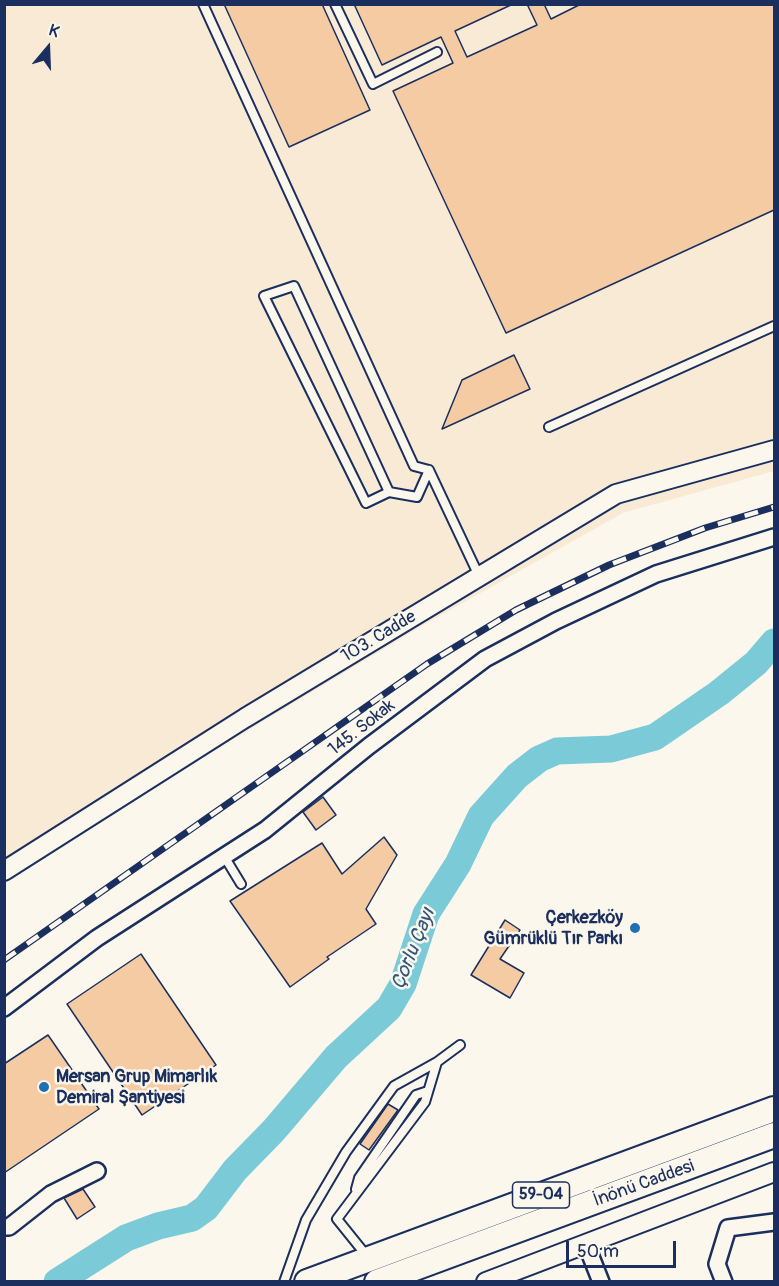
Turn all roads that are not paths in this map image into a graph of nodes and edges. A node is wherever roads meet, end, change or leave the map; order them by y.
1 (203, 4) edge
2 (335, 4) edge
3 (437, 52) dead end
4 (774, 326) edge
5 (549, 427) dead end
6 (774, 450) edge
7 (429, 470) junction
8 (389, 492) junction
9 (774, 537) edge
10 (479, 576) junction
11 (224, 856) junction
12 (4, 871) edge
13 (241, 884) dead end
14 (4, 1008) edge
15 (460, 1045) dead end
16 (437, 1062) junction
17 (774, 1109) edge
18 (774, 1135) edge
19 (97, 1171) dead end
20 (774, 1172) edge
21 (774, 1222) edge
22 (4, 1227) edge
23 (586, 1244) junction
24 (369, 1259) junction
25 (284, 1281) edge
26 (308, 1281) edge
27 (377, 1281) edge
28 (486, 1281) edge
29 (601, 1281) edge
30 (724, 1281) edge

1 - 7 lane
2 - 3 lane
4 - 5 lane
6 - 10 street, 103. Cadde
7 - 8 lane
7 - 10 lane
8 - 8 lane
9 - 11 street, 145. Sokak
10 - 12 street, 103. Cadde
11 - 13 lane
11 - 14 street, 145. Sokak
15 - 16 lane
16 - 24 lane
16 - 25 lane
17 - 24 main road, 59-04
18 - 27 main road, İnönü Caddesi / 59-04
19 - 22 street
20 - 23 street
21 - 30 street
23 - 28 street
23 - 29 street
24 - 26 main road, 59-04

